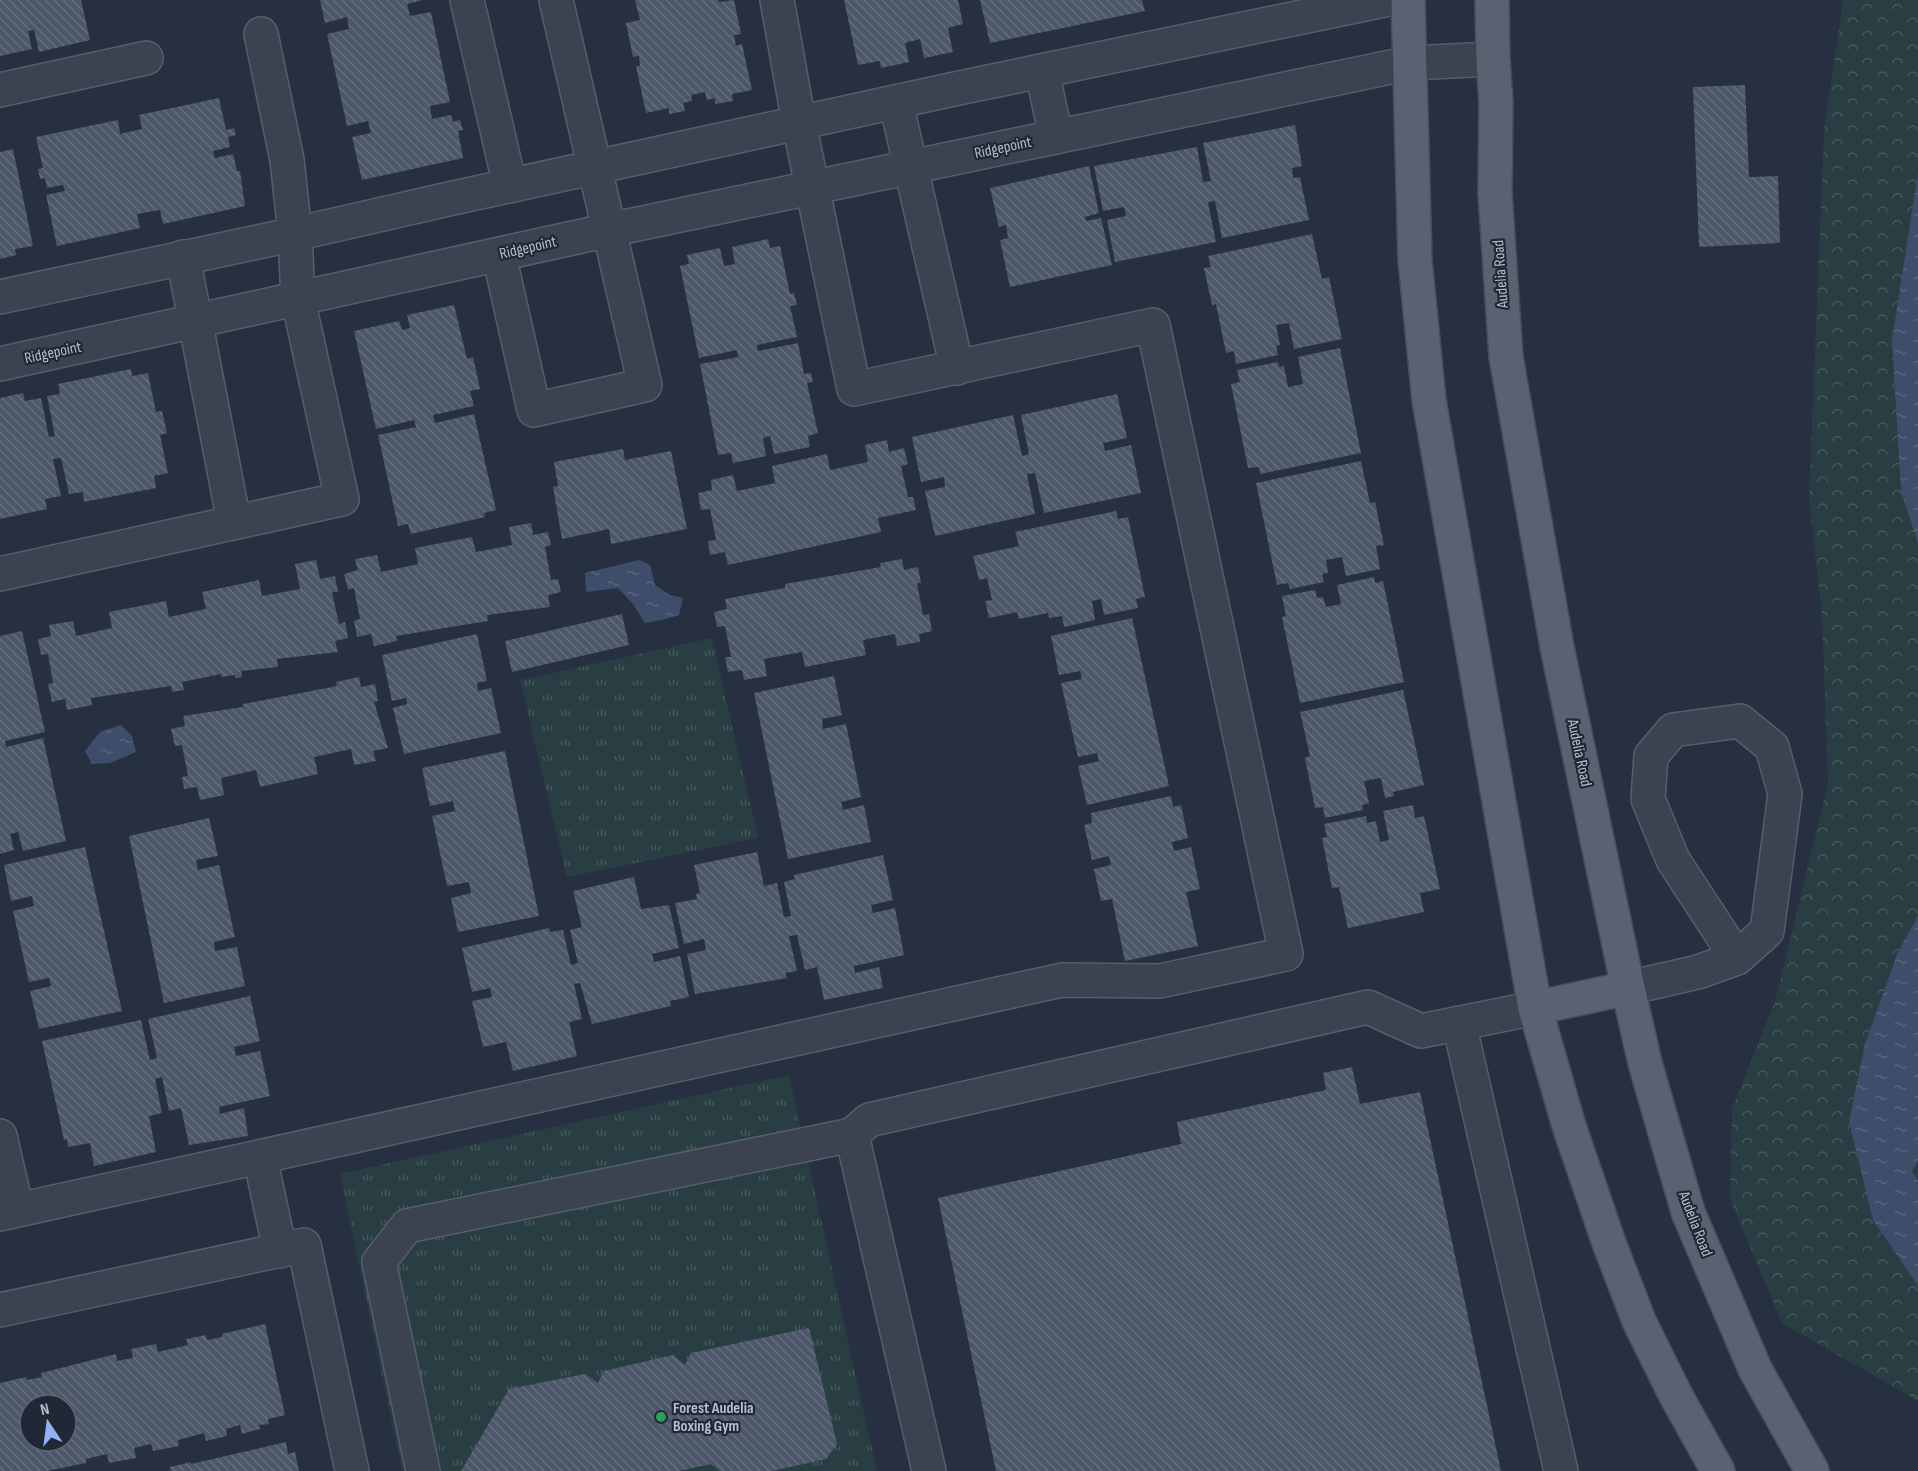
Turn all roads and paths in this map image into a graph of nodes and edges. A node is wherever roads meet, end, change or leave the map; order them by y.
1 (467, 0) edge
2 (556, 0) edge
3 (777, 0) edge
4 (1384, 0) edge
5 (1408, 0) edge
6 (1492, 0) edge
7 (261, 34) dead end
8 (146, 58) dead end
9 (1492, 59) junction
10 (1410, 63) junction
11 (1042, 71) junction
12 (0, 90) edge
13 (896, 103) junction
14 (799, 123) junction
15 (1056, 136) junction
16 (594, 167) junction
17 (911, 167) junction
18 (510, 186) junction
19 (813, 188) junction
20 (609, 230) junction
21 (295, 234) junction
22 (499, 255) junction
23 (183, 257) junction
24 (0, 297) edge
25 (298, 299) junction
26 (196, 322) junction
27 (0, 364) edge
28 (957, 368) junction
29 (234, 522) junction
30 (0, 574) edge
31 (1737, 958) junction
32 (1628, 988) junction
33 (1535, 1008) junction
34 (1459, 1023) junction
35 (852, 1135) junction
36 (0, 1136) edge
37 (260, 1157) junction
38 (8, 1212) edge
39 (280, 1251) junction
40 (0, 1310) edge
41 (352, 1471) edge
42 (423, 1471) edge
43 (929, 1471) edge
44 (1561, 1471) edge
45 (1718, 1471) edge
46 (1812, 1471) edge

1 - 18 street
2 - 16 street
3 - 14 street
4 - 11 street
5 - 10 main road
6 - 9 main road, Audelia Road
7 - 21 street
8 - 12 street
9 - 10 street, Ridgepoint
9 - 32 main road, Audelia Road
10 - 15 street, Ridgepoint
10 - 33 main road
11 - 13 street
11 - 15 street
13 - 14 street
13 - 17 street
14 - 16 street
14 - 19 street
15 - 17 street, Ridgepoint
16 - 18 street
16 - 20 street
17 - 19 street, Ridgepoint
17 - 28 street
18 - 21 street
19 - 20 street, Ridgepoint
19 - 28 street
20 - 22 street, Ridgepoint
20 - 22 street
21 - 23 street
21 - 25 street
22 - 25 street, Ridgepoint
23 - 24 street
23 - 26 street
25 - 26 street, Ridgepoint
25 - 29 street
26 - 27 street, Ridgepoint
26 - 29 street
28 - 37 street
29 - 30 street
31 - 31 street
31 - 32 street
32 - 33 main road
32 - 46 main road, Audelia Road
33 - 34 street
33 - 45 main road
34 - 35 street
34 - 44 street
35 - 42 street
35 - 43 street
36 - 38 street
37 - 38 street
37 - 39 street
39 - 40 street
39 - 41 street

